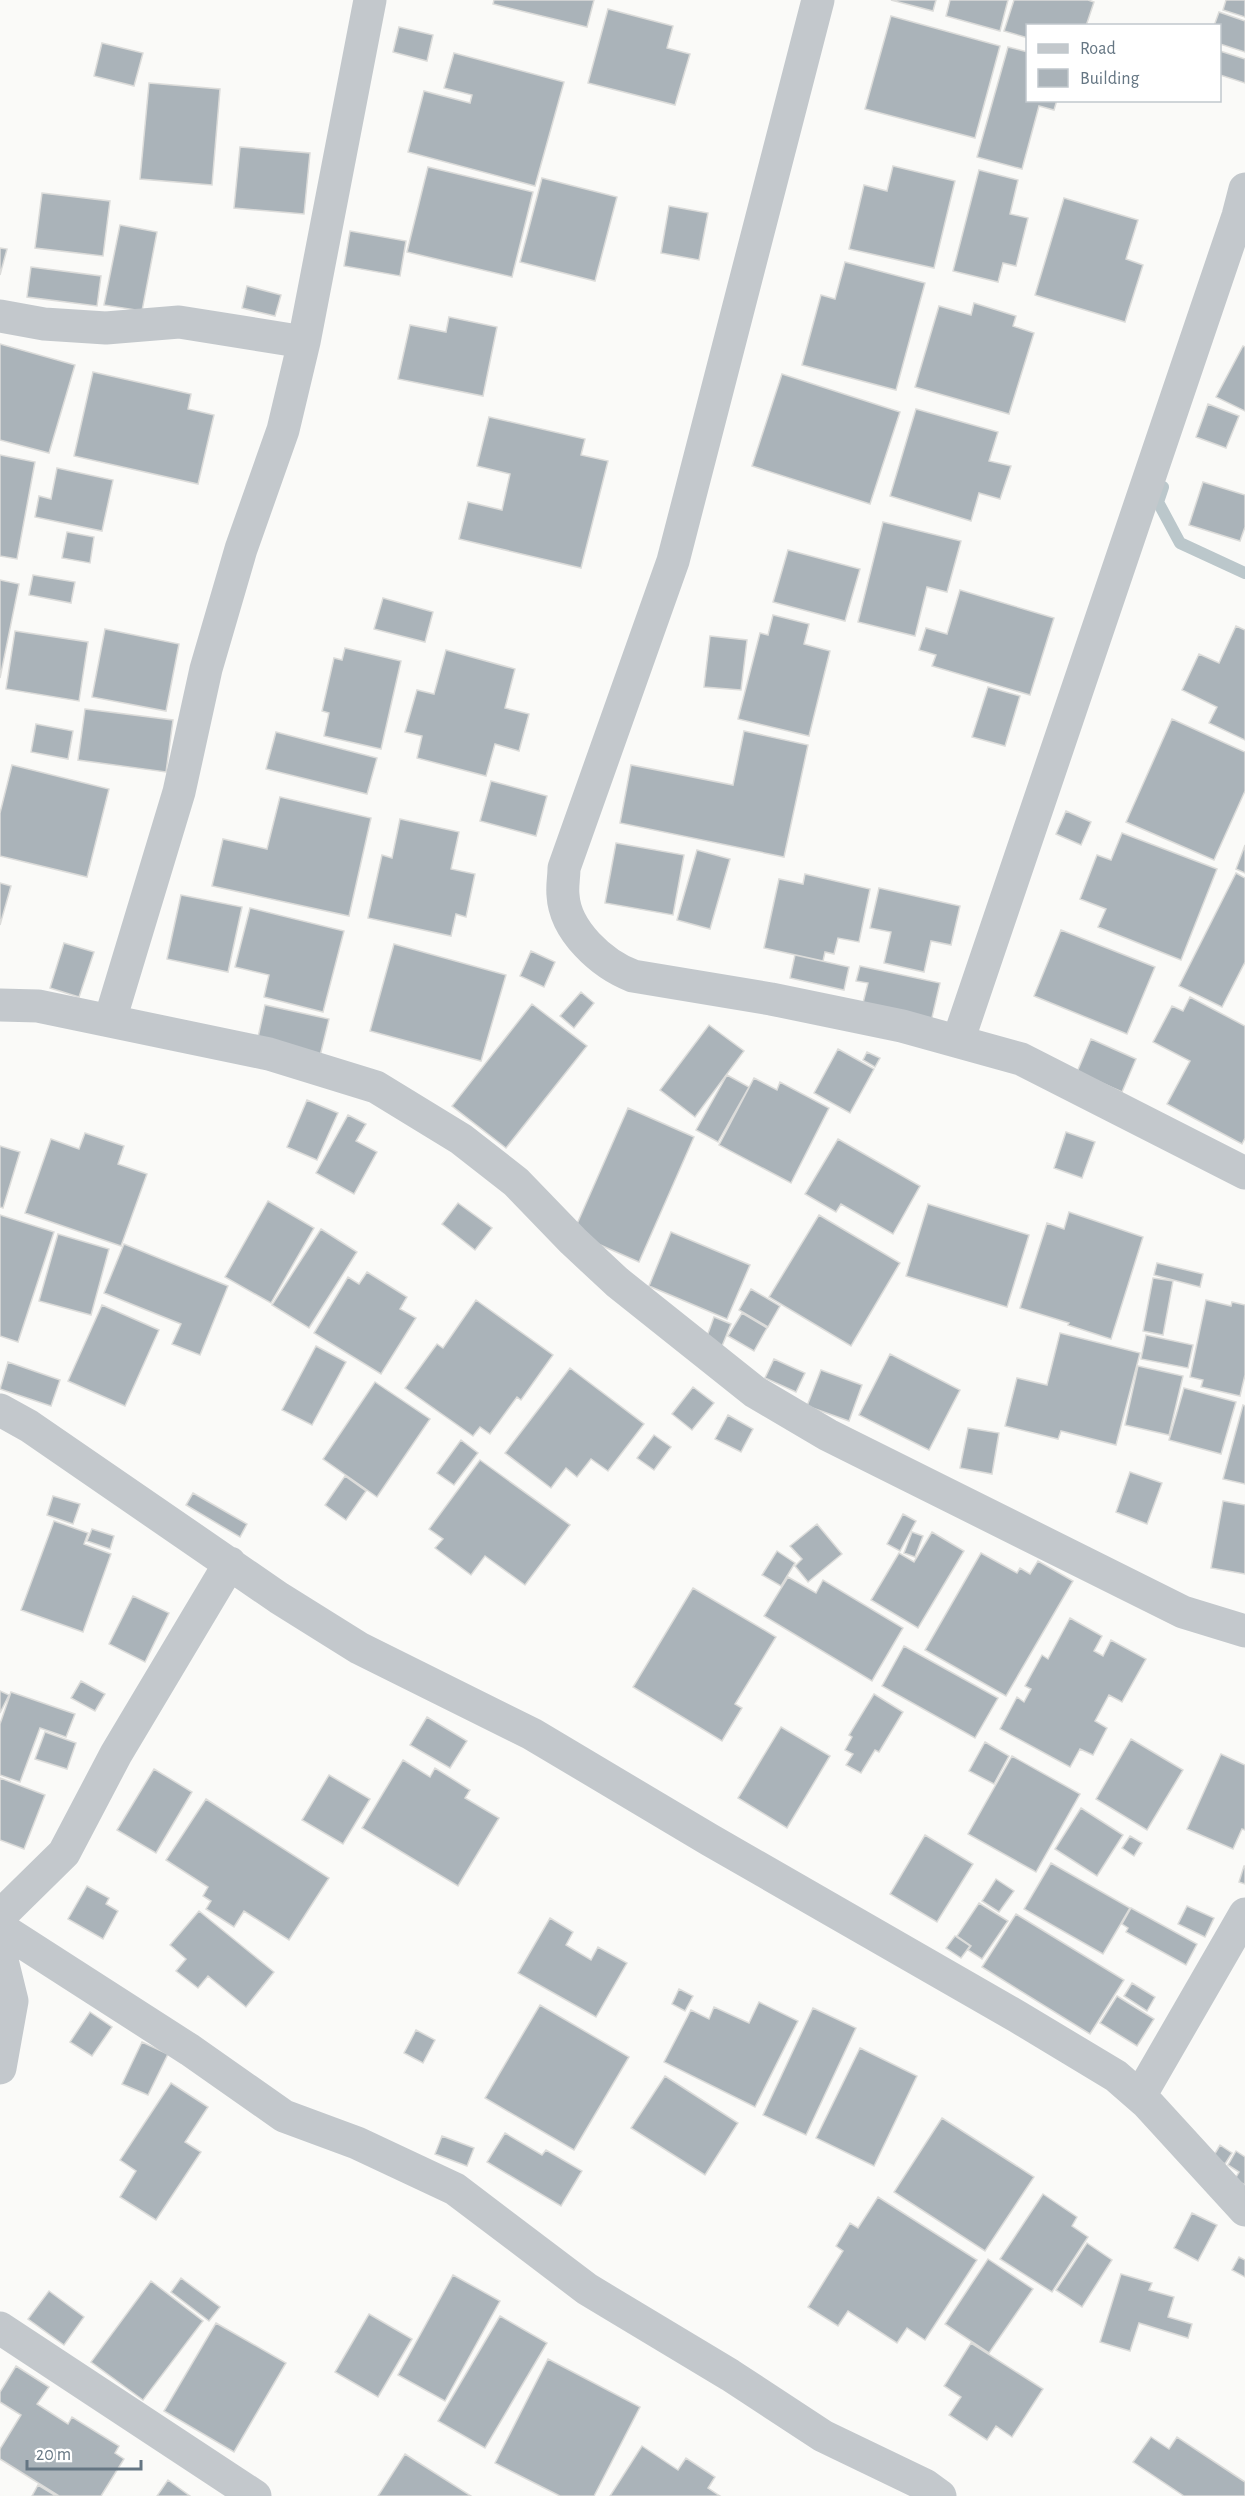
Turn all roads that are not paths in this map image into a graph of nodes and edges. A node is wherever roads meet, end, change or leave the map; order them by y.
1 (370, 0) edge
2 (818, 0) edge
3 (1243, 208) edge
4 (0, 316) edge
5 (304, 342) junction
6 (0, 1005) edge
7 (110, 1020) junction
8 (958, 1041) junction
9 (1245, 1173) edge
10 (0, 1410) edge
11 (230, 1563) junction
12 (1245, 1631) edge
13 (1245, 1914) edge
14 (0, 1916) edge
15 (0, 1928) edge
16 (0, 1952) edge
17 (0, 2068) edge
18 (1140, 2096) junction
19 (1245, 2210) edge
20 (0, 2328) edge
21 (255, 2496) edge
22 (940, 2496) edge

1 - 5 street
2 - 8 street
3 - 8 street
4 - 5 street
5 - 7 street
6 - 7 street
7 - 12 street
8 - 9 street
10 - 11 street
11 - 14 street
11 - 18 street
13 - 18 street
15 - 22 street
16 - 17 street
18 - 19 street
20 - 21 street

